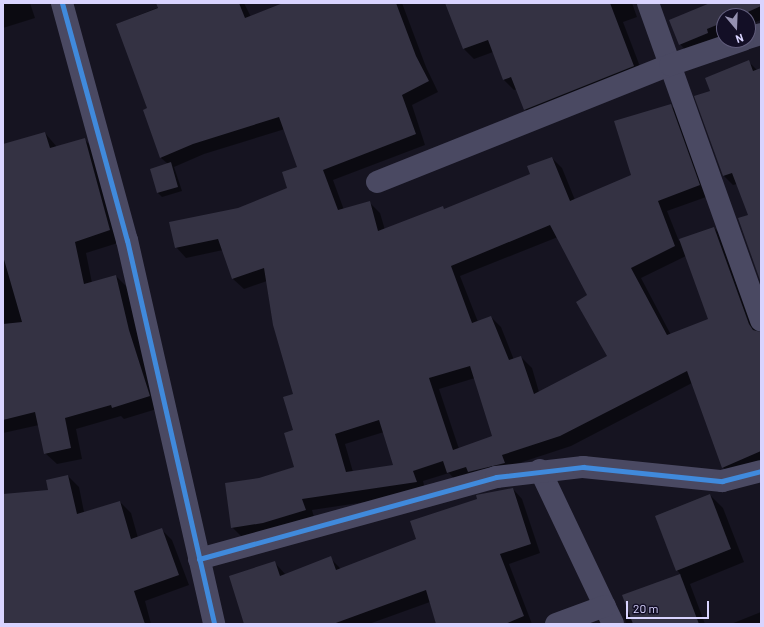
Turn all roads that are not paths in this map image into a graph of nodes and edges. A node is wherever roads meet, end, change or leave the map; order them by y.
1 (62, 3) edge
2 (648, 3) edge
3 (720, 48) edge
4 (670, 65) junction
5 (378, 182) dead end
6 (761, 320) edge
7 (540, 470) junction
8 (761, 471) edge
9 (199, 559) junction
10 (609, 615) edge
11 (214, 624) edge
12 (556, 624) edge

1 - 9 street
2 - 4 street
3 - 4 street
4 - 5 street
4 - 6 street
7 - 8 street
7 - 9 street
7 - 10 street
9 - 11 street
10 - 12 street

